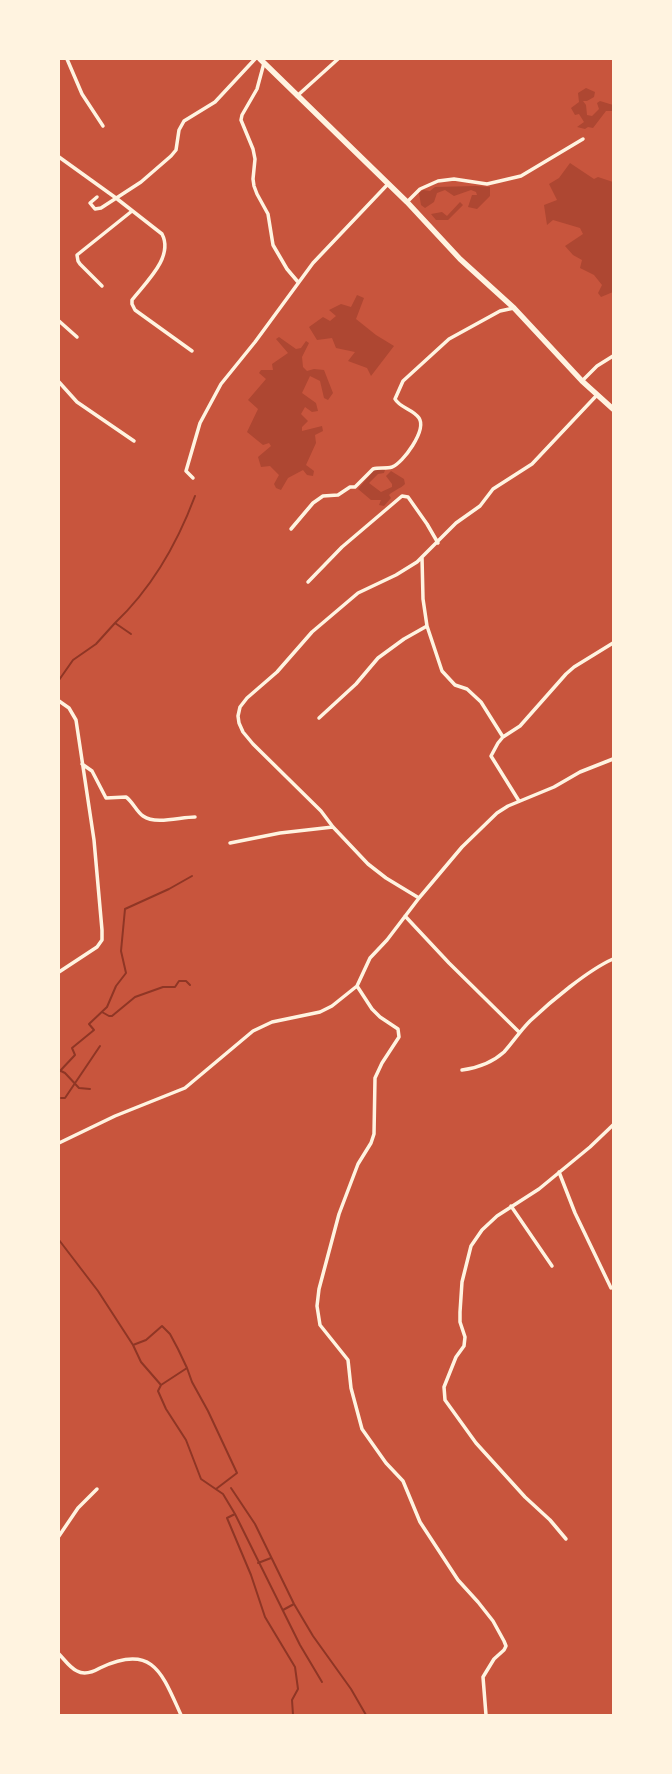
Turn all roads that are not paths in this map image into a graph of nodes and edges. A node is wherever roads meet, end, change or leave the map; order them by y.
1 (67, 59) edge
2 (256, 59) edge
3 (338, 59) edge
4 (262, 61) edge
5 (298, 96) junction
6 (103, 126) dead end
7 (583, 139) dead end
8 (59, 157) edge
9 (388, 184) junction
10 (97, 197) dead end
11 (116, 198) junction
12 (407, 202) junction
13 (132, 211) junction
14 (298, 282) junction
15 (102, 286) dead end
16 (514, 308) junction
17 (59, 321) edge
18 (77, 337) dead end
19 (192, 351) dead end
20 (613, 356) edge
21 (582, 381) junction
22 (59, 382) edge
23 (597, 395) junction
24 (613, 409) edge
25 (134, 441) dead end
26 (193, 478) dead end
27 (291, 529) dead end
28 (438, 542) junction
29 (422, 557) junction
30 (308, 582) dead end
31 (427, 626) junction
32 (613, 643) edge
33 (59, 701) edge
34 (319, 718) dead end
35 (503, 737) junction
36 (613, 759) edge
37 (82, 764) junction
38 (520, 801) junction
39 (195, 817) dead end
40 (333, 827) junction
41 (230, 843) dead end
42 (419, 898) junction
43 (405, 916) junction
44 (613, 958) edge
45 (59, 972) edge
46 (357, 986) junction
47 (519, 1032) junction
48 (462, 1070) dead end
49 (613, 1125) edge
50 (59, 1143) edge
51 (558, 1172) junction
52 (511, 1206) junction
53 (552, 1266) dead end
54 (611, 1288) dead end
55 (96, 1489) dead end
56 (59, 1536) edge
57 (566, 1539) dead end
58 (59, 1654) edge
59 (181, 1715) edge
60 (486, 1715) edge

1 - 6 street
2 - 11 street
3 - 5 street
4 - 5 main road
4 - 14 street
5 - 9 main road
7 - 12 street
8 - 11 street
9 - 12 main road
9 - 14 street
10 - 11 street
11 - 13 street
12 - 16 main road
13 - 15 street
13 - 19 street
14 - 26 street
16 - 21 main road
16 - 27 street
17 - 18 street
20 - 21 street
21 - 23 main road
22 - 25 street
23 - 24 main road
23 - 28 street
28 - 29 street
28 - 30 street
29 - 31 street
29 - 40 street
31 - 34 street
31 - 35 street
32 - 35 street
33 - 37 street
35 - 38 street
36 - 38 street
37 - 39 street
37 - 45 street
38 - 42 street
40 - 41 street
40 - 42 street
42 - 43 street
43 - 46 street
43 - 47 street
44 - 47 street
46 - 50 street
46 - 60 street
47 - 48 street
49 - 51 street
51 - 52 street
51 - 54 street
52 - 53 street
52 - 57 street
55 - 56 street
58 - 59 street

